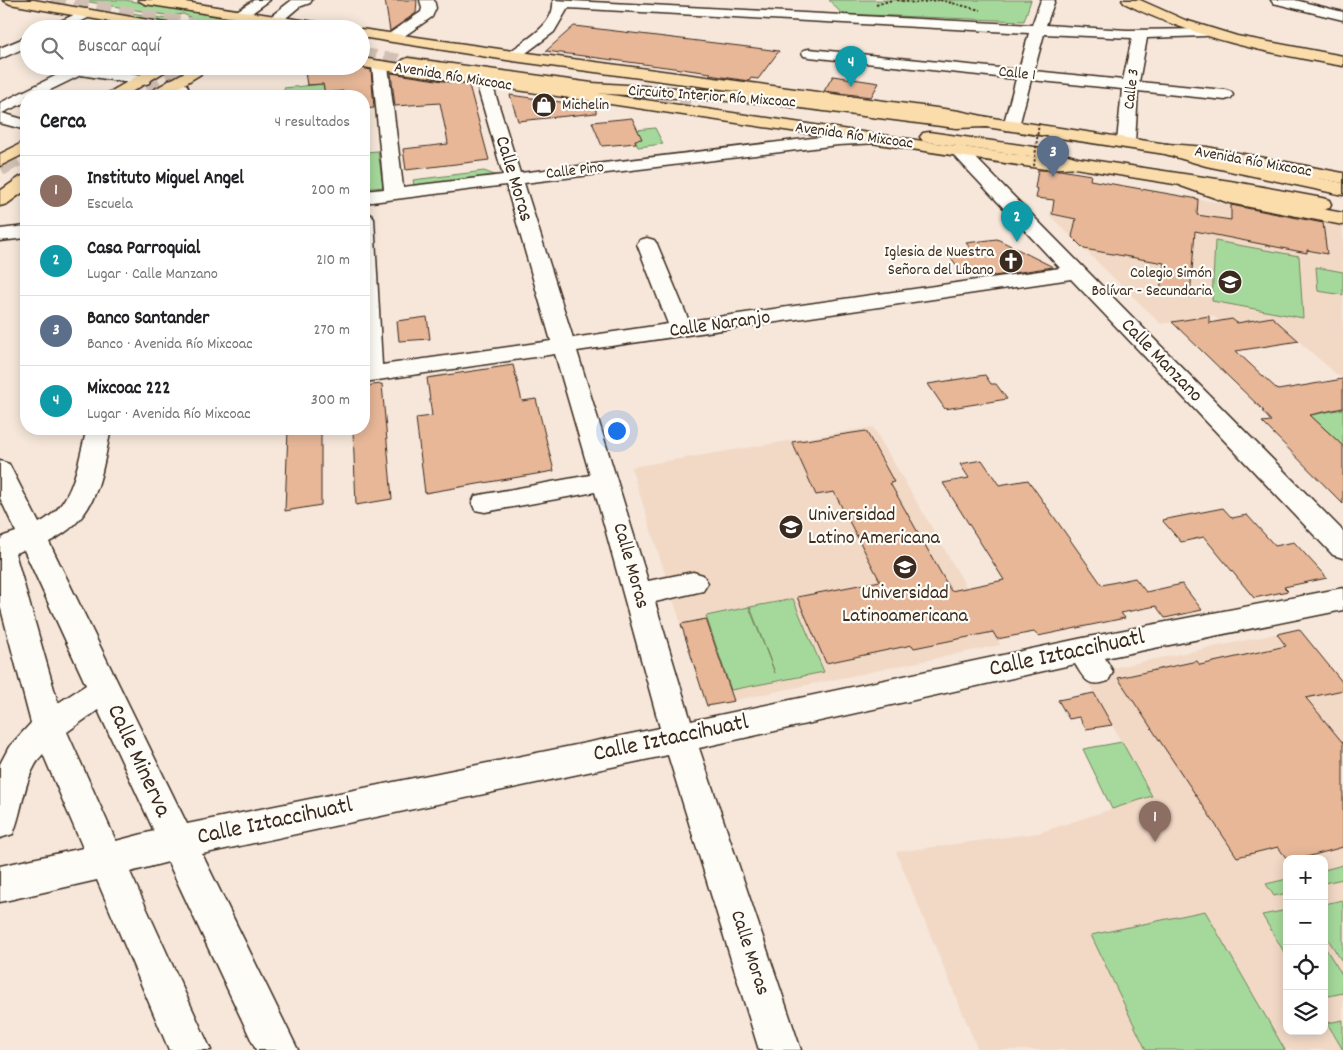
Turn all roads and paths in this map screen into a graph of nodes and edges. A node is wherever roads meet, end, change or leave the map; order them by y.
1 (10, 0) edge
2 (144, 0) edge
3 (263, 0) edge
4 (305, 0) edge
5 (428, 0) edge
6 (897, 0) edge
7 (938, 0) edge
8 (1048, 0) edge
9 (1129, 0) edge
10 (1278, 0) edge
11 (561, 2) edge
12 (828, 6) dead end
13 (94, 14) junction
14 (240, 15) junction
15 (1343, 16) edge
16 (840, 18) junction
17 (78, 20) edge
18 (85, 20) edge
19 (127, 20) edge
20 (235, 20) edge
21 (275, 20) joint
22 (1038, 28) junction
23 (1205, 32) junction
24 (370, 34) edge
25 (1136, 34) junction
26 (392, 38) junction
27 (1234, 41) junction
28 (20, 48) edge
29 (370, 50) edge
30 (809, 52) dead end
31 (10, 56) edge
32 (513, 56) junction
33 (1343, 62) edge
34 (408, 63) dead end
35 (370, 64) edge
36 (380, 66) junction
37 (69, 75) edge
38 (106, 75) edge
39 (151, 75) edge
40 (196, 75) edge
41 (1025, 75) junction
42 (142, 80) junction
43 (491, 84) junction
44 (1130, 86) junction
45 (38, 90) edge
46 (124, 90) edge
47 (179, 90) edge
48 (1225, 95) dead end
49 (20, 99) edge
50 (690, 103) tunnel mouth
51 (0, 110) edge
52 (0, 118) edge
53 (986, 122) junction
54 (1040, 122) dead end
55 (20, 123) edge
56 (1011, 126) junction
57 (801, 128) junction
58 (874, 139) junction
59 (1126, 142) junction
60 (20, 149) edge
61 (1168, 149) junction
62 (756, 150) junction
63 (959, 151) junction
64 (0, 161) edge
65 (1075, 163) junction
66 (1034, 166) dead end
67 (511, 173) junction
68 (1343, 178) edge
69 (1188, 182) junction
70 (20, 185) edge
71 (1343, 189) edge
72 (393, 191) junction
73 (370, 196) edge
74 (0, 200) edge
75 (1343, 208) edge
76 (1343, 219) edge
77 (20, 233) edge
78 (0, 235) edge
79 (647, 244) dead end
80 (1076, 272) junction
81 (681, 330) junction
82 (565, 347) junction
83 (370, 374) edge
84 (97, 435) edge
85 (0, 470) edge
86 (605, 481) junction
87 (485, 503) dead end
88 (32, 539) junction
89 (0, 548) edge
90 (1343, 548) edge
91 (694, 583) dead end
92 (638, 594) junction
93 (1343, 599) edge
94 (104, 690) junction
95 (48, 727) junction
96 (679, 738) junction
97 (0, 822) edge
98 (176, 843) junction
99 (105, 861) junction
100 (0, 884) edge
101 (190, 1050) edge
102 (277, 1050) edge
103 (780, 1050) edge

1 - 13 main road
2 - 14 main road
3 - 14 street
4 - 21 street
5 - 26 street
6 - 7 path
8 - 22 street
9 - 23 main road
10 - 15 street
11 - 16 street
11 - 32 street
12 - 16 street
13 - 17 street
13 - 18 street
13 - 19 main road
14 - 20 main road
14 - 21 main road
16 - 22 street
22 - 25 street
22 - 41 street
23 - 25 street
23 - 27 main road
24 - 26 main road, Avenida Río Mixcoac
25 - 27 street
25 - 44 street, Calle 3
26 - 32 main road, Avenida Río Mixcoac
27 - 33 main road
28 - 31 street
29 - 32 main road
30 - 41 street, Calle 1
32 - 53 main road, Avenida Río Mixcoac
34 - 53 main road, Circuito Interior Río Mixcoac
35 - 36 main road, Avenida Río Mixcoac
36 - 43 main road, Avenida Río Mixcoac
36 - 72 street
37 - 45 street
38 - 42 street
39 - 42 main road
40 - 47 main road
41 - 44 street, Calle 1
41 - 56 street
42 - 46 main road
43 - 57 main road, Avenida Río Mixcoac
43 - 67 street, Calle Moras
44 - 48 street, Calle 1
44 - 59 street, Calle 3
49 - 51 street
50 - 65 main road, Circuito Interior Río Mixcoac
52 - 55 street
53 - 56 main road, Avenida Río Mixcoac
54 - 66 path, bridge
56 - 59 main road, Avenida Río Mixcoac
57 - 58 main road, Avenida Río Mixcoac
57 - 62 street, Calle Pino
58 - 62 street, Calle Pino
58 - 63 main road, Avenida Río Mixcoac
59 - 61 main road, Avenida Río Mixcoac
60 - 64 main road
61 - 68 main road, Avenida Río Mixcoac
61 - 71 main road
62 - 67 street, Calle Pino
63 - 65 main road, Avenida Río Mixcoac
63 - 80 street, Calle Manzano
65 - 69 main road, Avenida Río Mixcoac
67 - 72 street, Calle Pino
67 - 82 street, Calle Moras
69 - 75 main road
69 - 76 main road, Avenida Río Mixcoac
70 - 74 main road
72 - 73 street, Calle Pino
77 - 78 street
79 - 81 street
80 - 81 street, Calle Naranjo
80 - 90 street, Calle Manzano
81 - 82 street, Calle Naranjo
82 - 83 street, Calle Naranjo
82 - 86 street, Calle Moras
84 - 88 street
85 - 88 street, Calle Minerva
86 - 87 street
86 - 92 street, Calle Moras
88 - 89 street
88 - 94 street, Calle Minerva
89 - 95 street
91 - 92 street
92 - 96 street, Calle Moras
93 - 96 street, Calle Iztaccihuatl
94 - 95 street
94 - 98 street, Calle Minerva
95 - 97 street
95 - 99 street
96 - 98 street, Calle Iztaccihuatl
96 - 103 street, Calle Moras
98 - 99 street, Calle Iztaccihuatl
98 - 102 street, Calle Minerva
99 - 100 street, Calle Iztaccihuatl
99 - 101 street

